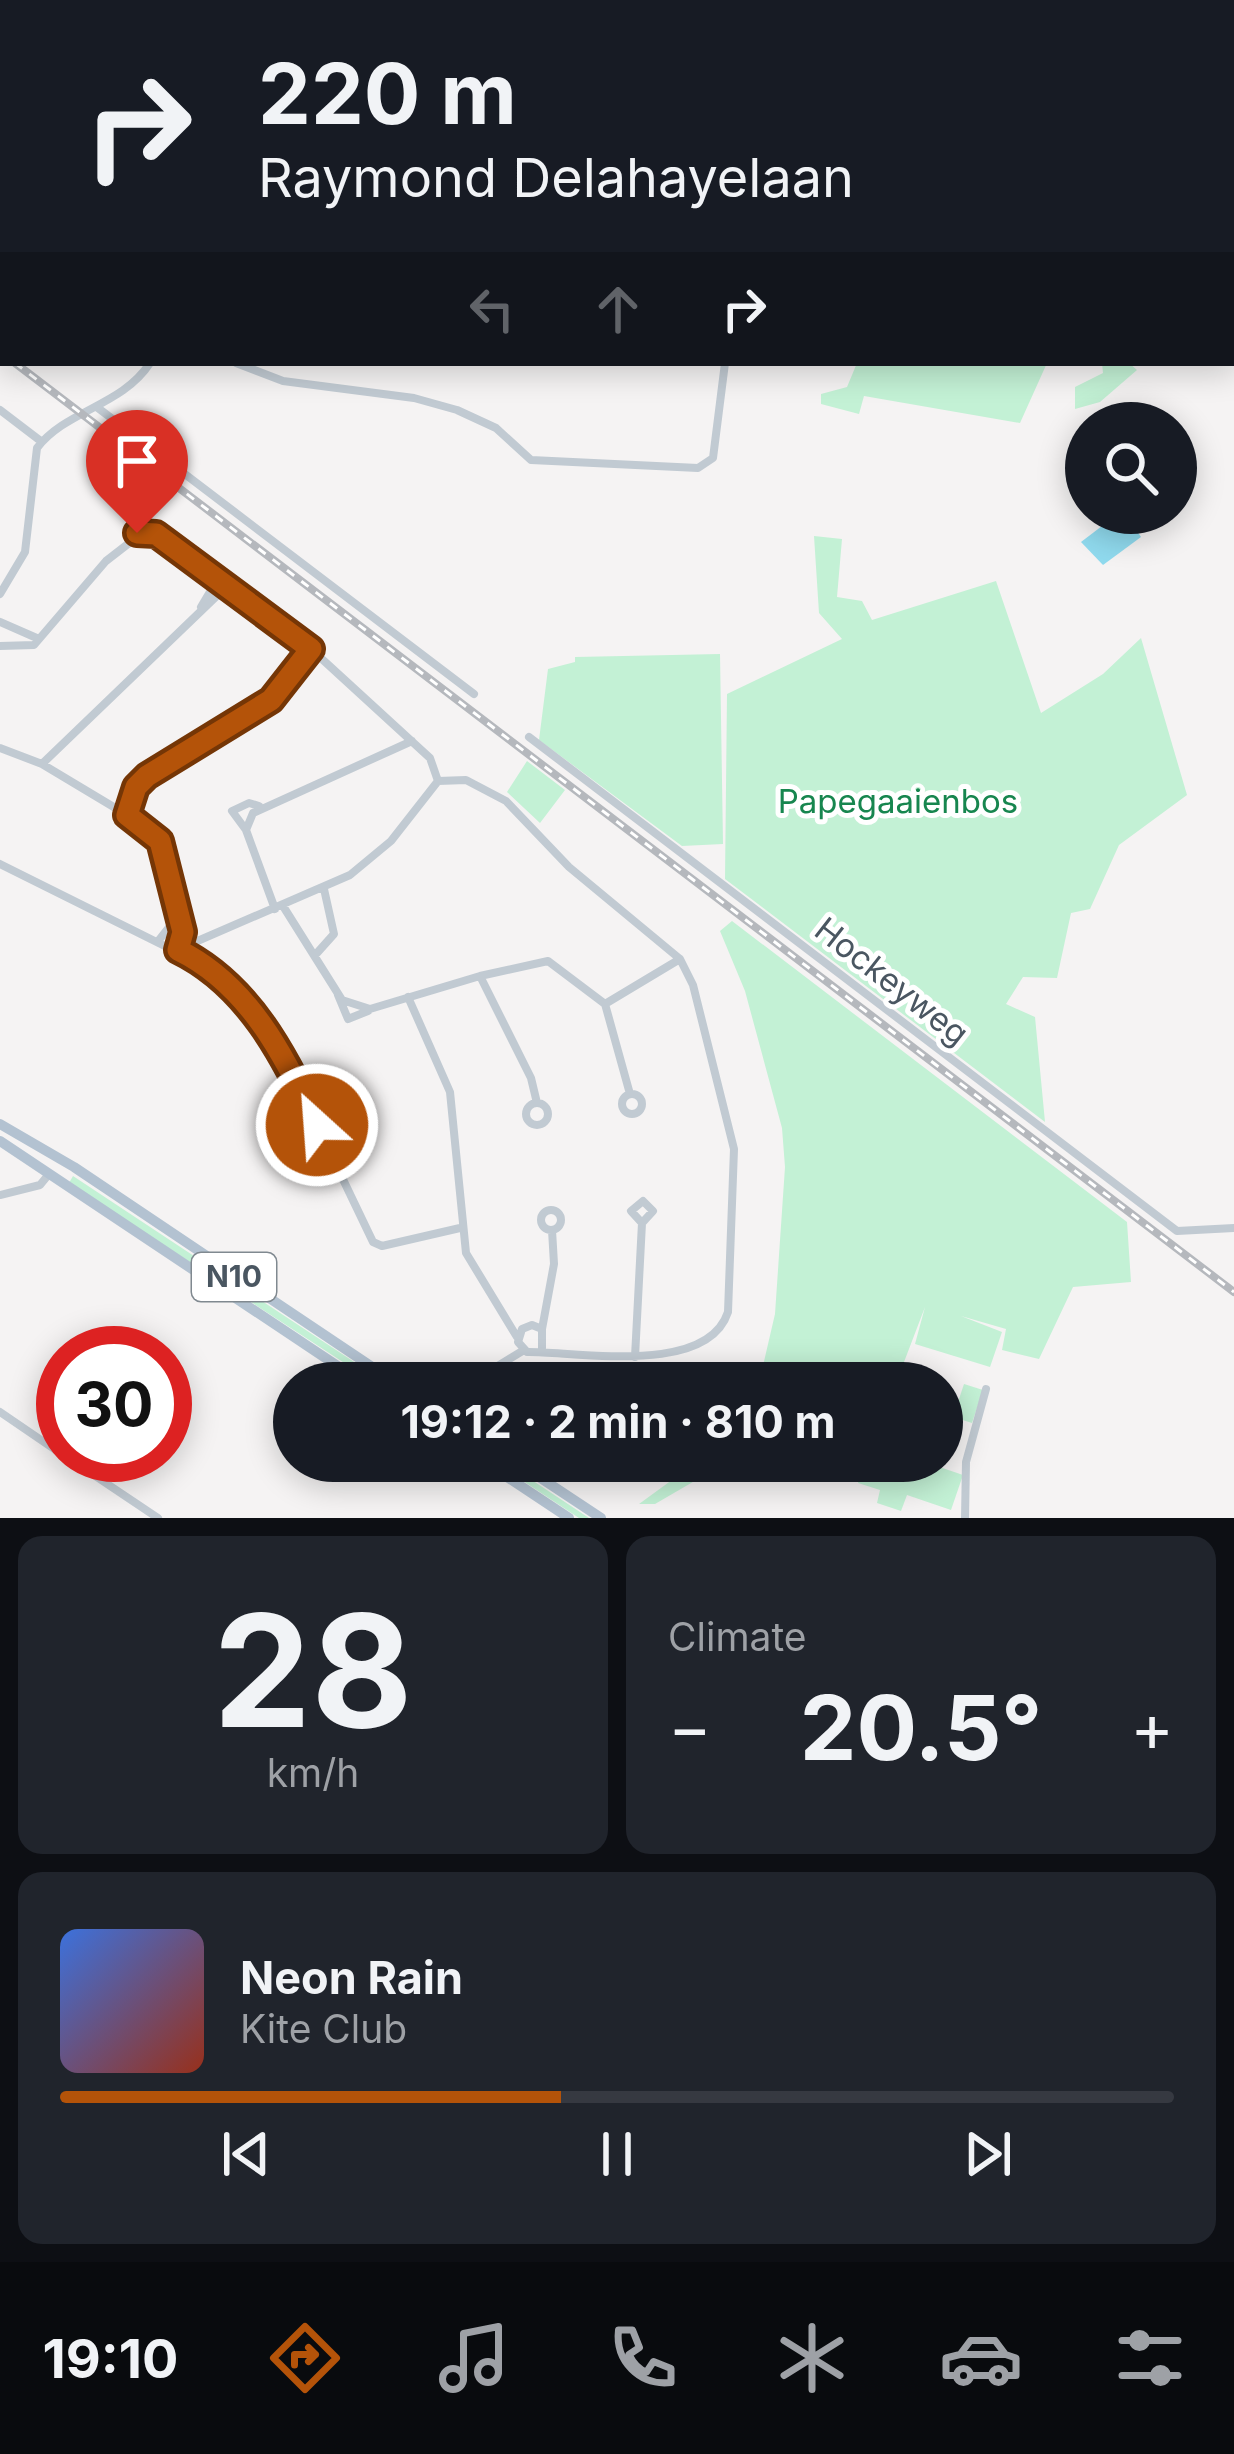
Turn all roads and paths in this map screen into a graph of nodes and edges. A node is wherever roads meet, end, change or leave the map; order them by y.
1 (148, 366) edge
2 (244, 366) edge
3 (725, 366) edge
4 (98, 408) junction
5 (0, 410) edge
6 (41, 442) junction
7 (217, 580) junction
8 (226, 586) junction
9 (0, 594) edge
10 (200, 608) junction
11 (0, 622) edge
12 (40, 639) junction
13 (0, 646) edge
14 (311, 649) junction
15 (474, 694) dead end
16 (529, 737) dead end
17 (412, 741) junction
18 (0, 748) edge
19 (42, 764) junction
20 (437, 781) junction
21 (136, 787) junction
22 (260, 806) junction
23 (117, 808) junction
24 (127, 815) junction
25 (246, 830) junction
26 (0, 864) edge
27 (324, 889) junction
28 (279, 908) junction
29 (179, 915) junction
30 (159, 940) junction
31 (199, 941) junction
32 (178, 950) junction
33 (317, 953) junction
34 (680, 958) junction
35 (202, 962) junction
36 (480, 976) junction
37 (409, 997) junction
38 (605, 1004) junction
39 (630, 1094) dead end
40 (537, 1103) dead end
41 (0, 1124) edge
42 (0, 1141) edge
43 (74, 1167) junction
44 (49, 1174) junction
45 (62, 1184) junction
46 (0, 1196) edge
47 (642, 1222) dead end
48 (460, 1228) junction
49 (1234, 1228) edge
50 (553, 1230) dead end
51 (542, 1329) junction
52 (518, 1339) junction
53 (542, 1348) junction
54 (524, 1350) junction
55 (635, 1357) junction
56 (331, 1362) edge
57 (365, 1362) edge
58 (504, 1362) edge
59 (986, 1389) dead end
60 (0, 1412) edge
61 (36, 1437) edge
62 (104, 1482) edge
63 (515, 1482) edge
64 (546, 1482) edge
65 (158, 1518) edge
66 (569, 1518) edge
67 (602, 1518) edge
68 (964, 1518) edge

1 - 4 street
2 - 3 street
4 - 6 street
4 - 15 street
5 - 6 street
6 - 9 street
7 - 8 street
7 - 10 street
7 - 12 street
8 - 10 street
8 - 14 street
10 - 19 street
11 - 12 street
12 - 13 street
14 - 17 street
14 - 21 street
16 - 49 street, Hockeyweg
17 - 20 street
17 - 22 street
18 - 19 street
19 - 23 street
20 - 27 street
20 - 34 street
21 - 23 street
21 - 24 street
22 - 25 street
22 - 25 street
23 - 24 street
24 - 29 street
25 - 28 street
26 - 30 street
27 - 28 street
27 - 33 street
28 - 31 street
28 - 33 street
29 - 30 street
29 - 32 street
30 - 32 street
31 - 32 street
31 - 35 street
32 - 35 street
33 - 37 street
34 - 38 street
34 - 55 street
35 - 48 street
36 - 37 street
36 - 38 street
36 - 40 street
37 - 48 street
38 - 39 street
41 - 43 main road, N10
42 - 44 main road, N10
43 - 45 main road
43 - 57 main road, N10
44 - 45 main road, N10
44 - 46 street
45 - 56 main road, N10
47 - 55 street
48 - 52 street
50 - 51 street
51 - 52 street
51 - 53 street
52 - 54 street
53 - 54 street
53 - 55 street
54 - 58 street
59 - 68 street
60 - 61 street
62 - 65 street
63 - 66 main road
64 - 67 main road

